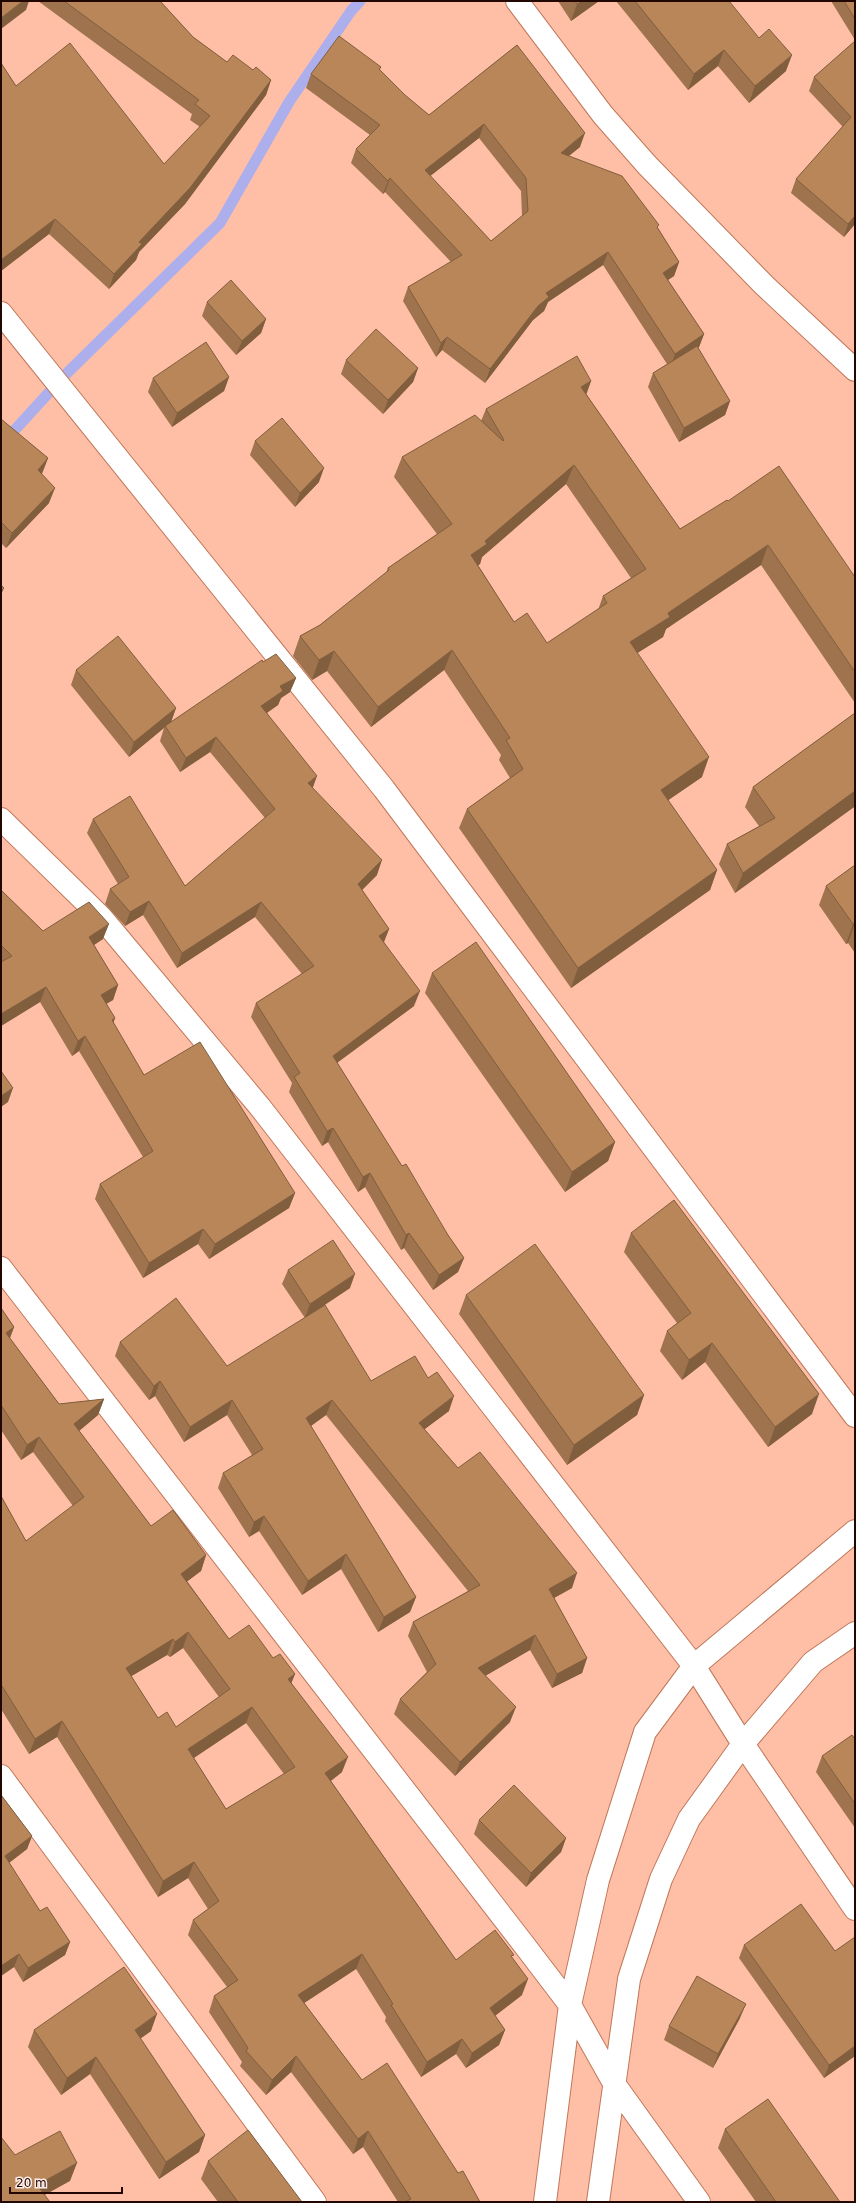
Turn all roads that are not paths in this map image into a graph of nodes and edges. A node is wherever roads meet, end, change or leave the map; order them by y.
1 (517, 1) edge
2 (1, 313) edge
3 (853, 365) edge
4 (1, 819) edge
5 (1, 1268) edge
6 (855, 1416) edge
7 (855, 1531) edge
8 (855, 1633) edge
9 (694, 1666) junction
10 (743, 1744) junction
11 (1, 1776) edge
12 (855, 1909) edge
13 (570, 2005) junction
14 (615, 2085) junction
15 (315, 2202) edge
16 (546, 2202) edge
17 (598, 2202) edge
18 (700, 2202) edge

1 - 3 street
2 - 6 street
4 - 9 street
5 - 13 street
7 - 9 street
8 - 10 street
9 - 10 street
9 - 13 street
10 - 12 street
10 - 14 street
11 - 15 street
13 - 14 street
13 - 16 street
14 - 17 street
14 - 18 street

